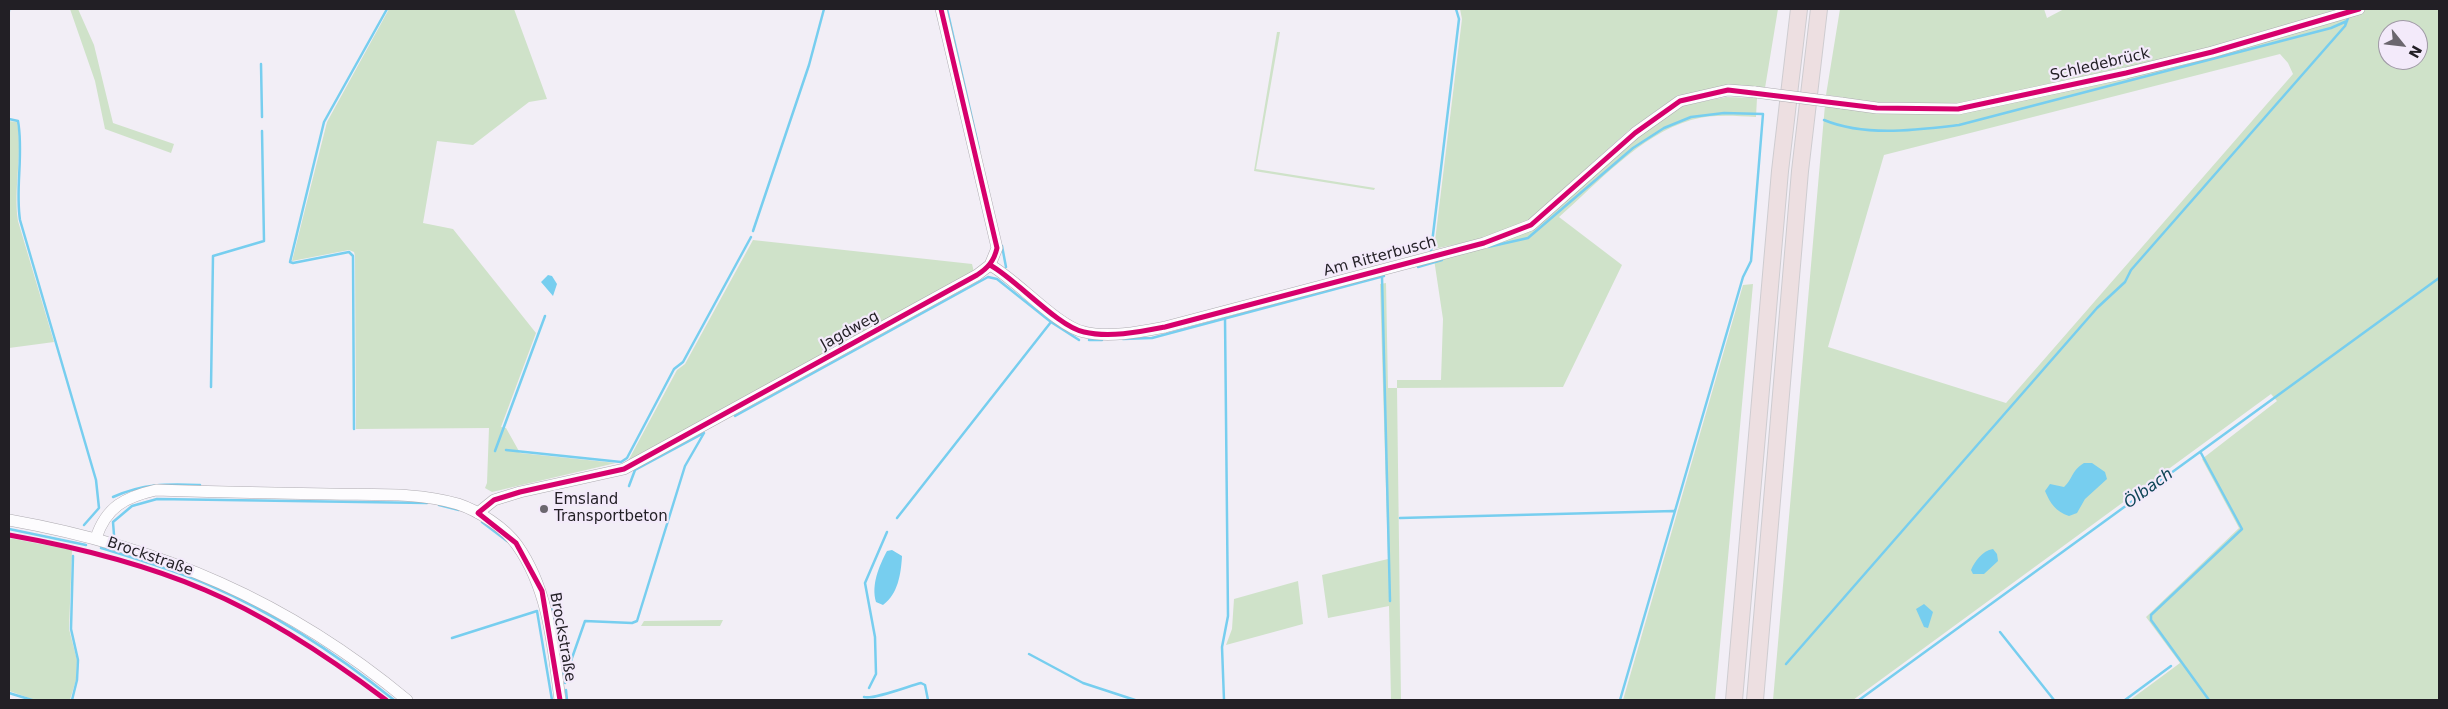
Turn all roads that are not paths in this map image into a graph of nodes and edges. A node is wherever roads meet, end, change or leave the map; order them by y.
1 (941, 9) edge
2 (1799, 9) edge
3 (1820, 9) edge
4 (2359, 9) edge
5 (1755, 92) joint
6 (990, 265) junction
7 (478, 513) junction
8 (9, 520) edge
9 (96, 538) junction
10 (407, 700) edge
11 (560, 700) edge
12 (1734, 700) edge
13 (1755, 700) edge

1 - 6 street
2 - 12 highway
3 - 13 highway
4 - 5 street, Schledebrück, bridge
5 - 6 street, Am Ritterbusch
6 - 7 street, Jagdweg
7 - 9 street, Brockstraße
7 - 11 street, Brockstraße
8 - 9 street, Brockstraße
9 - 10 street, Brockstraße

